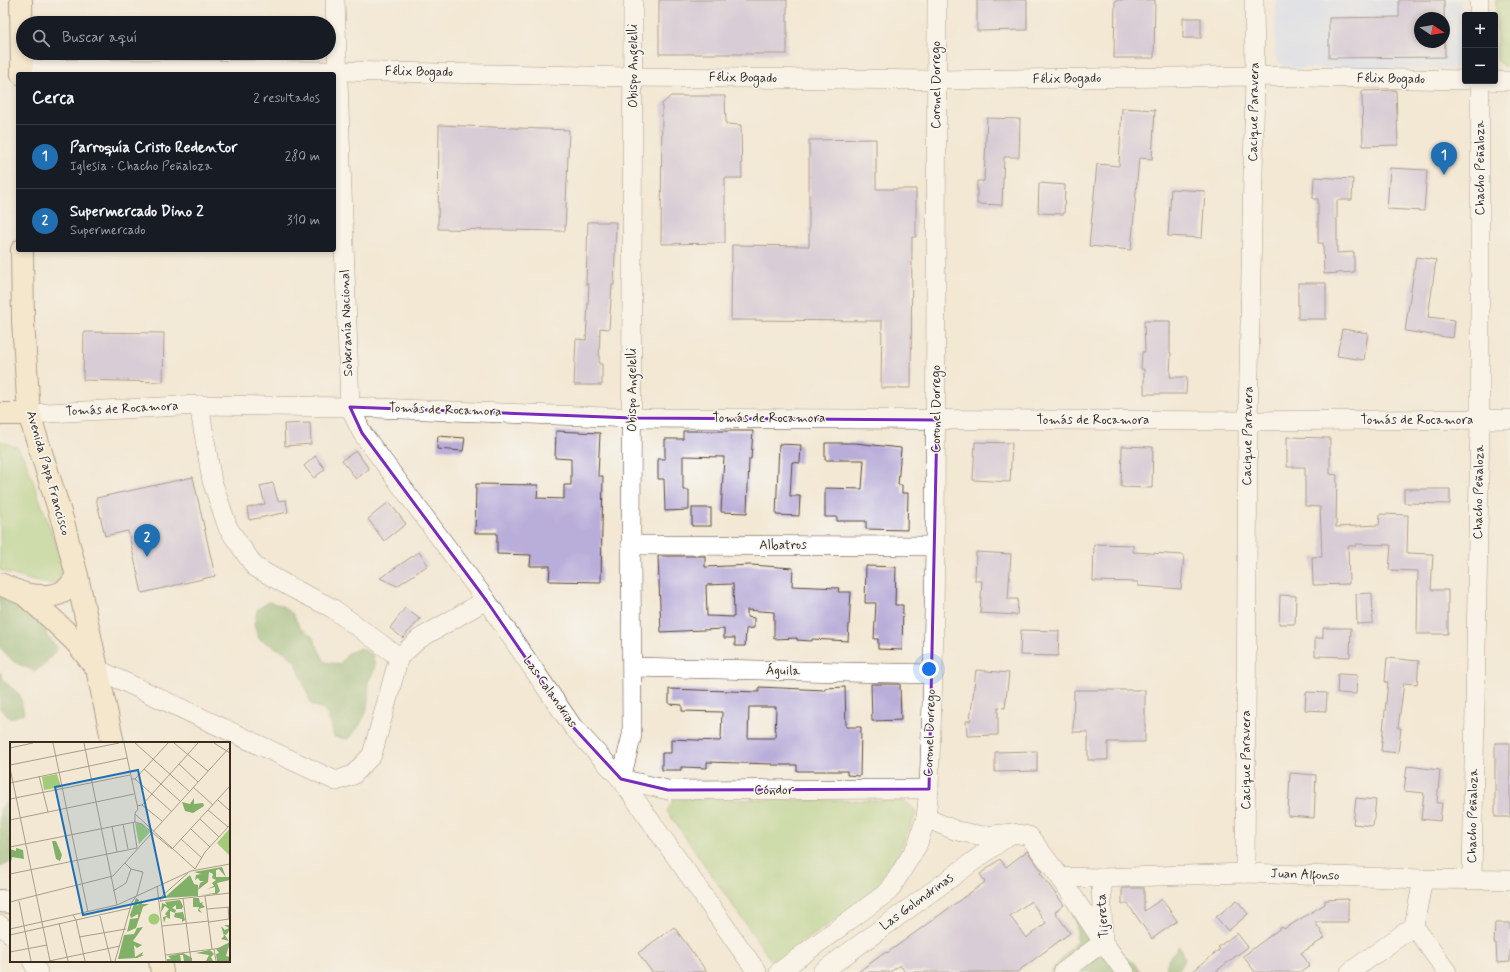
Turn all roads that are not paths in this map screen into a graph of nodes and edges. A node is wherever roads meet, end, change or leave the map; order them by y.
1 (21, 0) edge
2 (335, 0) edge
3 (633, 0) edge
4 (937, 0) edge
5 (1254, 0) edge
6 (1479, 0) edge
7 (1479, 12) edge
8 (21, 16) edge
9 (336, 16) edge
10 (336, 24) edge
11 (22, 60) edge
12 (338, 71) junction
13 (22, 72) edge
14 (1255, 76) junction
15 (632, 77) junction
16 (936, 80) junction
17 (1462, 80) edge
18 (1498, 81) edge
19 (1510, 81) edge
20 (1480, 84) edge
21 (22, 252) edge
22 (199, 405) junction
23 (350, 406) junction
24 (0, 414) edge
25 (29, 414) junction
26 (632, 418) junction
27 (1480, 419) junction
28 (1510, 419) edge
29 (936, 420) junction
30 (1248, 421) junction
31 (631, 545) junction
32 (935, 546) junction
33 (77, 576) junction
34 (0, 584) edge
35 (24, 594) junction
36 (486, 600) junction
37 (399, 658) junction
38 (633, 667) junction
39 (97, 669) junction
40 (933, 674) junction
41 (113, 742) edge
42 (621, 779) junction
43 (928, 789) junction
44 (926, 818) junction
45 (1013, 833) junction
46 (1245, 873) junction
47 (1060, 877) junction
48 (1100, 878) junction
49 (1423, 879) junction
50 (1472, 879) junction
51 (1510, 880) edge
52 (0, 901) edge
53 (10, 902) edge
54 (0, 925) edge
55 (1414, 926) junction
56 (10, 933) edge
57 (1103, 942) junction
58 (33, 962) edge
59 (160, 962) edge
60 (38, 972) edge
61 (162, 972) edge
62 (757, 972) edge
63 (779, 972) edge
64 (822, 972) edge
65 (1063, 972) edge
66 (1125, 972) edge
67 (1350, 972) edge
68 (1447, 972) edge

1 - 8 main road
2 - 9 street, Soberanía Nacional
3 - 15 street, Obispo Angelelli
4 - 16 street, Coronel Dorrego
5 - 14 street, Cacique Paravera
6 - 7 street
10 - 12 street, Soberanía Nacional
11 - 13 main road
12 - 13 street, Félix Bogado
12 - 15 street, Félix Bogado
12 - 23 street, Soberanía Nacional
14 - 16 street, Félix Bogado
14 - 17 street, Félix Bogado
14 - 30 street, Cacique Paravera
15 - 16 street, Félix Bogado
15 - 26 street, Obispo Angelelli
16 - 29 street, Coronel Dorrego
18 - 19 street
20 - 27 street, Chacho Peñaloza
21 - 25 main road, Avenida Papa Francisco
22 - 23 street, Tomás de Rocamora
22 - 25 street, Tomás de Rocamora
22 - 37 street
23 - 26 street, Tomás de Rocamora
23 - 36 street, Las Calandrias
24 - 25 main road
25 - 33 main road, Avenida Papa Francisco
26 - 29 street, Tomás de Rocamora
26 - 31 street, Obispo Angelelli
27 - 28 street, Tomás de Rocamora
27 - 30 street, Tomás de Rocamora
27 - 50 street, Chacho Peñaloza
29 - 30 street, Tomás de Rocamora
29 - 32 street, Coronel Dorrego
30 - 46 street, Cacique Paravera
31 - 32 street, Albatros
31 - 38 street, Obispo Angelelli
32 - 40 street, Coronel Dorrego
33 - 35 main road
33 - 39 main road, Avenida Papa Francisco
34 - 35 main road, Avenida Papa Francisco
35 - 39 main road, Avenida Papa Francisco
36 - 37 street
36 - 42 street, Las Calandrias
37 - 39 street
38 - 40 street, Águila
38 - 42 street, Obispo Angelelli
39 - 41 main road, Avenida Papa Francisco
40 - 43 street, Coronel Dorrego
42 - 43 street, Cóndor
42 - 62 street, Las Calandrias
43 - 44 street, Coronel Dorrego
44 - 45 street
44 - 63 street, Las Golondrinas
45 - 47 street
45 - 64 street, Las Golondrinas
46 - 48 street, Juan Alfonso
46 - 49 street, Juan Alfonso
47 - 48 street, Juan Alfonso
47 - 57 street
48 - 57 street, Tijereta
49 - 50 street, Juan Alfonso
49 - 55 street
50 - 51 street, Juan Alfonso
52 - 53 street
54 - 56 street
55 - 67 street
55 - 68 street
57 - 65 street
57 - 66 street, Tijereta
58 - 60 street
59 - 61 main road

